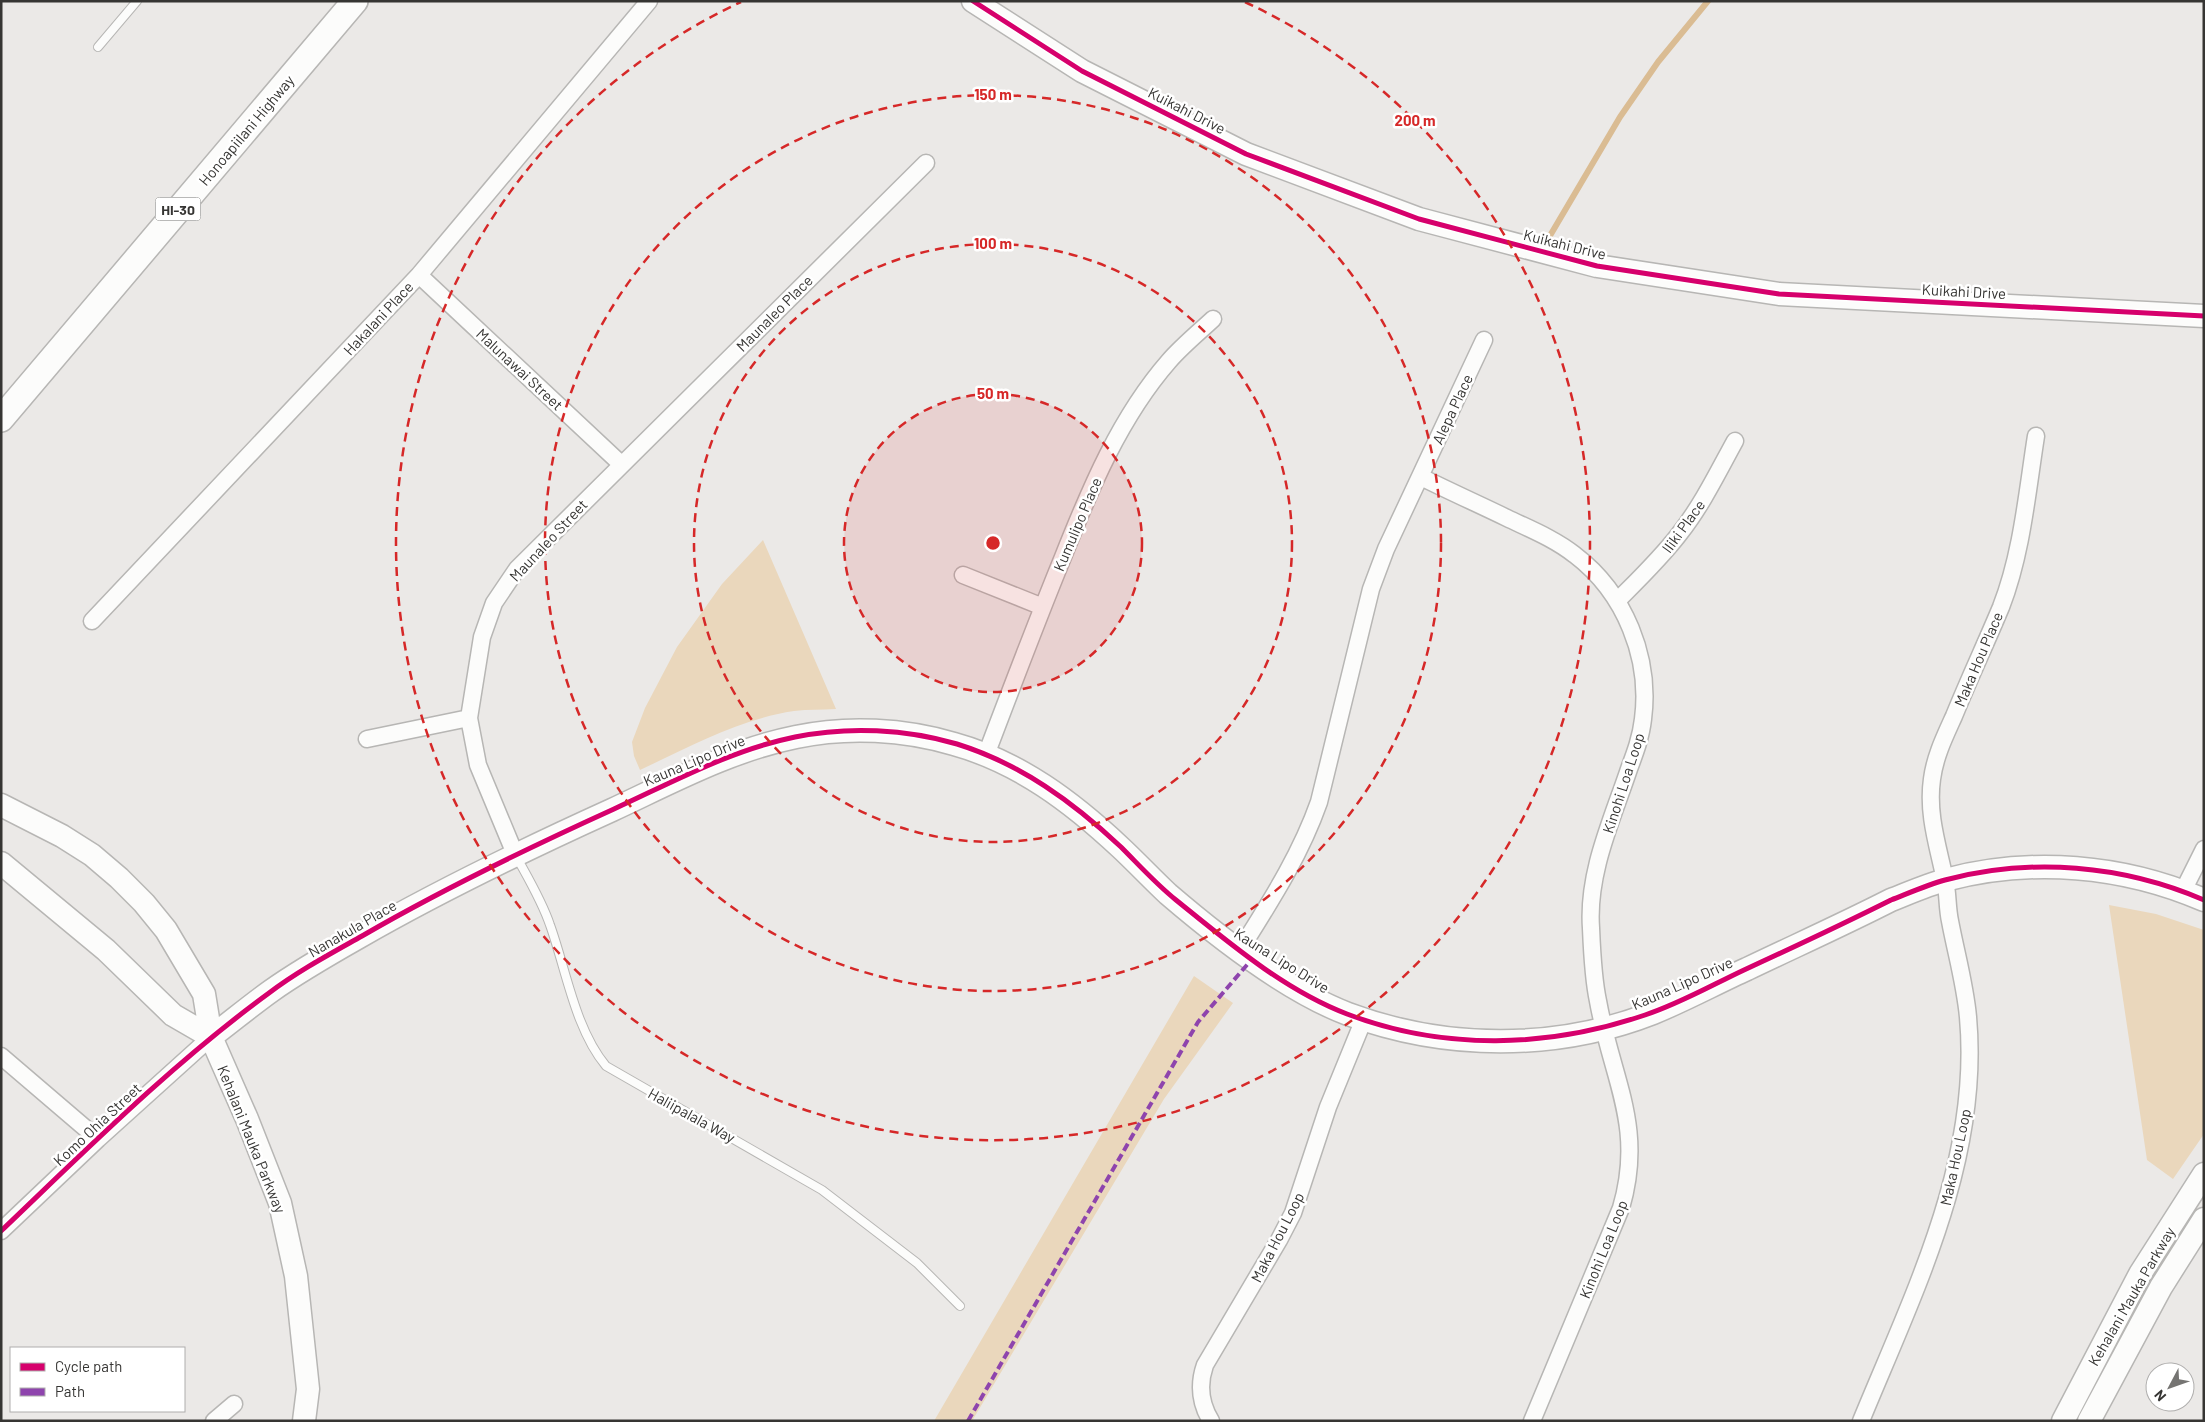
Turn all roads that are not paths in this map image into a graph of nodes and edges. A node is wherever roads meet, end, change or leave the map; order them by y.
1 (138, 1) edge
2 (355, 1) edge
3 (649, 1) edge
4 (973, 1) edge
5 (98, 47) dead end
6 (926, 163) dead end
7 (419, 274) junction
8 (2204, 316) edge
9 (1213, 319) dead end
10 (1484, 340) dead end
11 (1, 418) edge
12 (2036, 436) dead end
13 (1735, 440) dead end
14 (621, 464) junction
15 (1420, 478) junction
16 (963, 575) dead end
17 (1617, 601) junction
18 (1043, 607) junction
19 (92, 621) dead end
20 (468, 718) junction
21 (367, 739) dead end
22 (986, 755) junction
23 (1, 805) edge
24 (2204, 849) edge
25 (515, 854) junction
26 (1, 863) edge
27 (1945, 880) junction
28 (2183, 891) junction
29 (2204, 900) edge
30 (1240, 950) junction
31 (1364, 1019) junction
32 (1604, 1028) junction
33 (211, 1037) junction
34 (1, 1056) edge
35 (98, 1139) junction
36 (2204, 1174) edge
37 (2204, 1219) edge
38 (1, 1231) edge
39 (960, 1306) dead end
40 (234, 1404) dead end
41 (214, 1421) edge
42 (304, 1421) edge
43 (1211, 1421) edge
44 (1532, 1421) edge
45 (1861, 1421) edge
46 (2063, 1421) edge
47 (2090, 1421) edge

1 - 5 lane
2 - 11 main road, Honoapiilani Highway / HI-30
3 - 7 street, Hakalani Place
4 - 8 street, Kuikahi Drive
6 - 14 street, Maunaleo Place
7 - 14 street, Malunawai Street
7 - 19 street, Hakalani Place
9 - 18 street, Kumulipo Place
10 - 15 street, Alepa Place
12 - 27 street, Maka Hou Place
13 - 17 street, Iliki Place
14 - 20 street, Maunaleo Street
15 - 17 street, Kinohi Loa Loop
15 - 30 street
16 - 18 street
17 - 32 street, Kinohi Loa Loop
18 - 22 street, Kumulipo Place
20 - 21 street
20 - 25 street, Maunaleo Street
22 - 25 street, Kauna Lipo Drive
22 - 30 street, Kauna Lipo Drive
23 - 33 street, Kehalani Mauka Parkway
24 - 28 street
25 - 33 street, Nanakula Place
25 - 39 lane, Haliipalala Way
26 - 33 street
27 - 28 street, Kauna Lipo Drive
27 - 32 street, Kauna Lipo Drive
27 - 45 street, Maka Hou Loop
28 - 29 street, Kauna Lipo Drive
30 - 31 street, Kauna Lipo Drive
31 - 32 street, Kauna Lipo Drive
31 - 43 street, Maka Hou Loop
32 - 44 street, Kinohi Loa Loop
33 - 35 street, Komo Ohia Street
33 - 42 street, Kehalani Mauka Parkway
34 - 35 street, Komo Ohia Street
35 - 38 street, Komo Ohia Street
36 - 46 street, Kehalani Mauka Parkway
37 - 47 street, Kehalani Mauka Parkway
40 - 41 street

